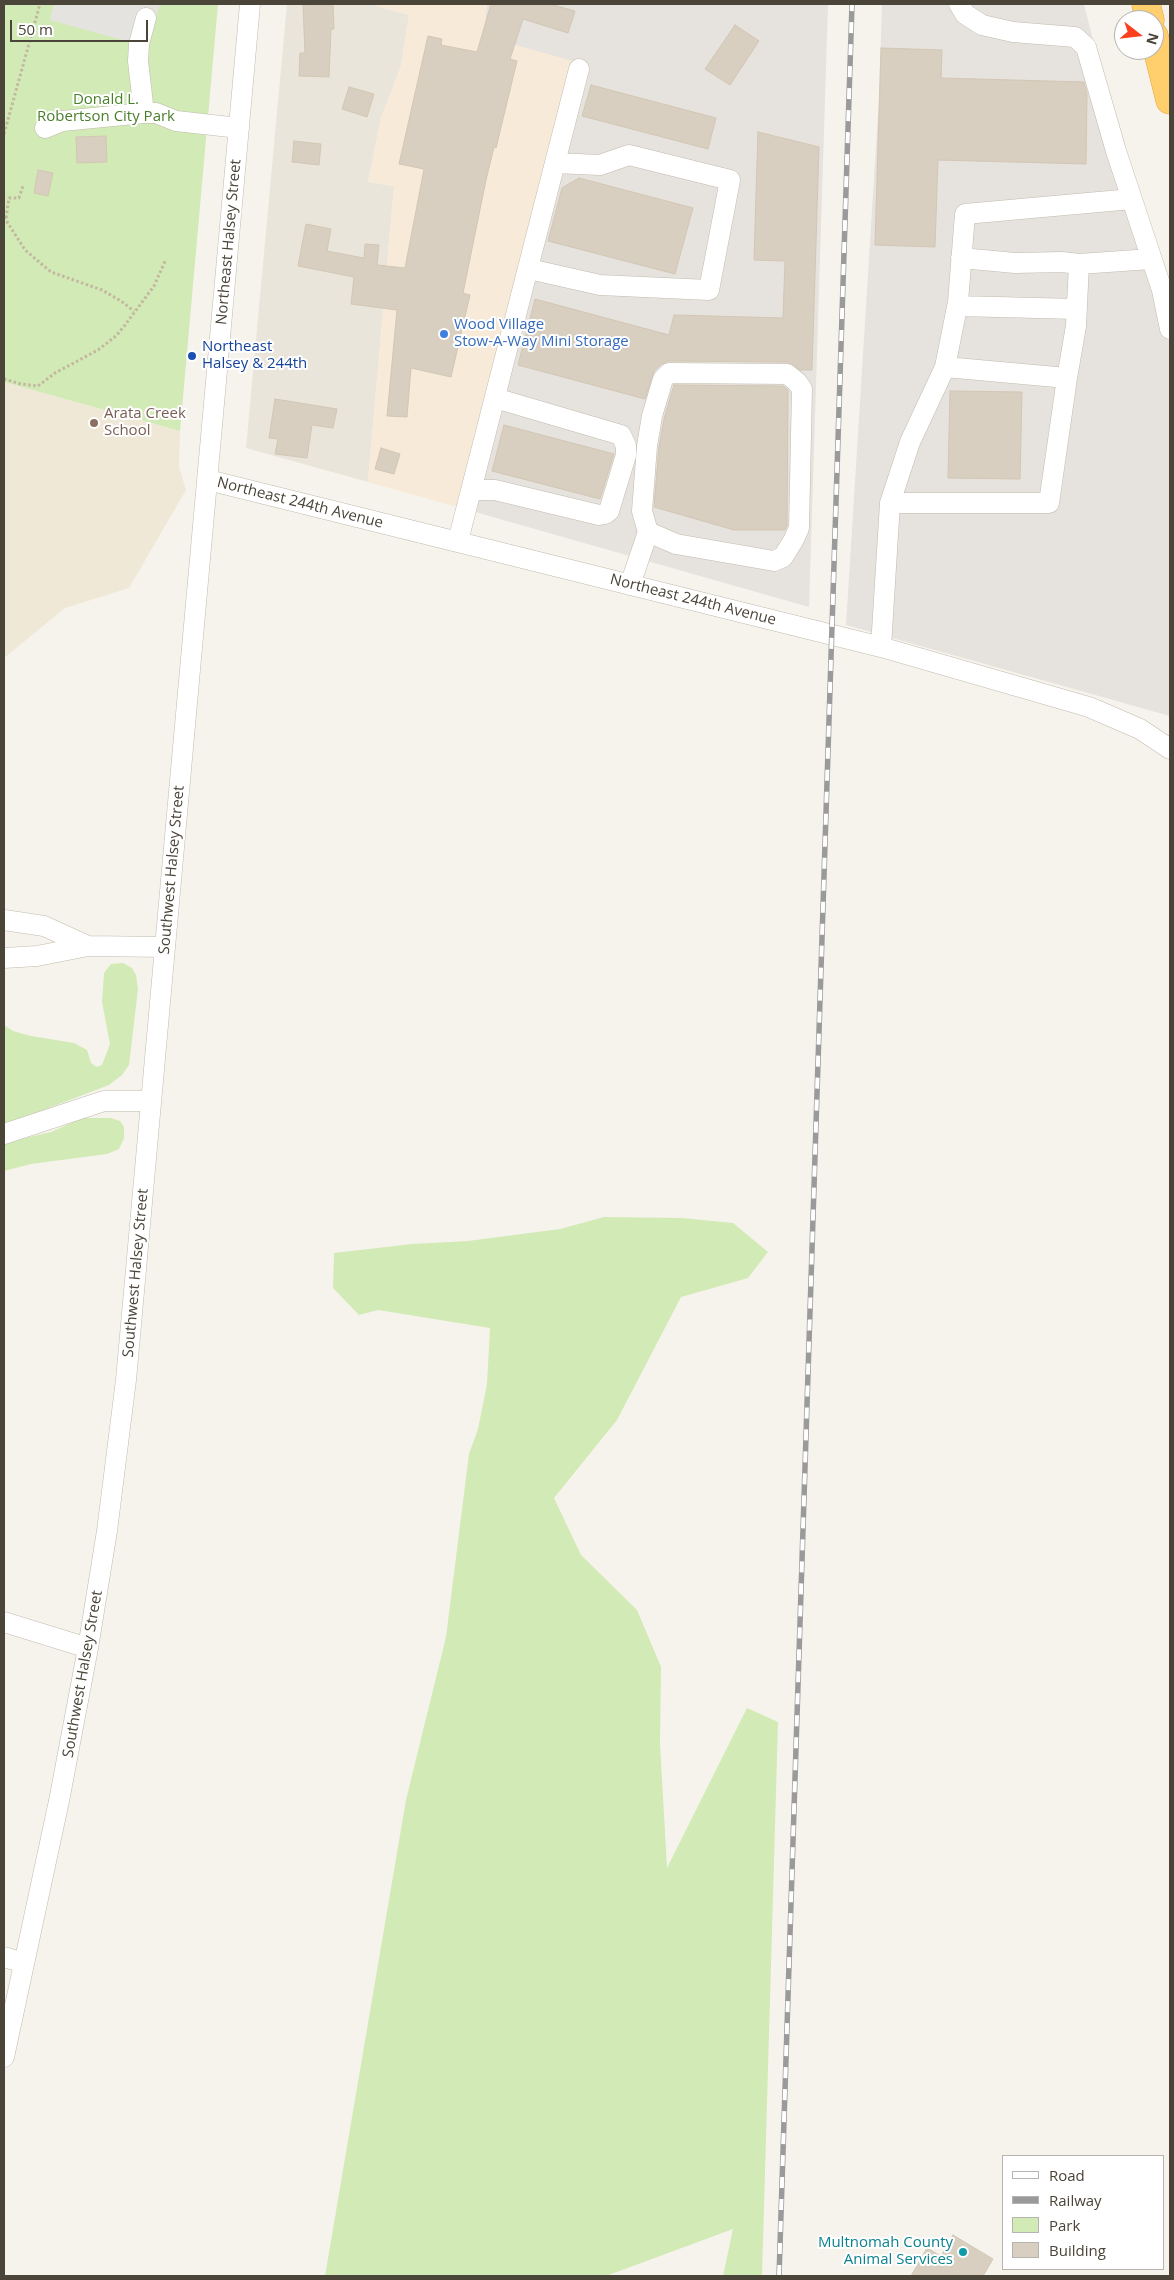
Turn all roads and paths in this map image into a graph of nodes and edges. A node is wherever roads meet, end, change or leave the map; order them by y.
1 (40, 4) edge
2 (250, 4) edge
3 (959, 4) edge
4 (146, 18) dead end
5 (1160, 60) edge
6 (579, 69) dead end
7 (1170, 100) edge
8 (144, 113) junction
9 (46, 128) dead end
10 (239, 128) junction
11 (4, 134) edge
12 (555, 164) junction
13 (23, 186) dead end
14 (1132, 199) junction
15 (5, 218) edge
16 (962, 258) junction
17 (166, 259) dead end
18 (1152, 259) junction
19 (1079, 264) junction
20 (529, 269) junction
21 (957, 306) junction
22 (1077, 309) junction
23 (134, 312) junction
24 (1170, 329) edge
25 (945, 367) junction
26 (1067, 378) junction
27 (4, 379) edge
28 (495, 398) junction
29 (208, 480) junction
30 (471, 490) junction
31 (890, 503) junction
32 (648, 532) junction
33 (458, 541) junction
34 (630, 585) junction
35 (882, 647) junction
36 (1169, 748) edge
37 (4, 920) edge
38 (88, 946) junction
39 (165, 948) junction
40 (4, 958) edge
41 (151, 1101) junction
42 (4, 1134) edge
43 (4, 1622) edge
44 (88, 1648) junction
45 (4, 1957) edge
46 (24, 1962) junction
47 (4, 2057) edge

1 - 11 path
2 - 10 street, Northeast Halsey Street
3 - 14 street
4 - 8 street
5 - 7 highway
6 - 12 street
8 - 9 street
8 - 10 street
10 - 29 street, Northeast Halsey Street
12 - 20 street
12 - 20 street
13 - 15 path
14 - 16 street
14 - 18 street
15 - 23 path
16 - 19 street
16 - 21 street
17 - 23 path
18 - 19 street
18 - 24 street
19 - 22 street
20 - 28 street
21 - 22 street
21 - 25 street
22 - 26 street
23 - 27 path
25 - 26 street
25 - 31 street
26 - 31 street
28 - 30 street
28 - 30 street
29 - 33 street, Northeast 244th Avenue
29 - 39 street, Southwest Halsey Street
30 - 33 street
31 - 35 street
32 - 32 street
32 - 34 street
33 - 34 street, Northeast 244th Avenue
34 - 35 street, Northeast 244th Avenue
35 - 36 street, Northeast 244th Avenue
37 - 38 street
38 - 39 street
38 - 40 street
39 - 41 street, Southwest Halsey Street
41 - 42 street
41 - 44 street, Southwest Halsey Street
43 - 44 street
44 - 46 street, Southwest Halsey Street
45 - 46 street
46 - 47 street, Southwest Halsey Street

